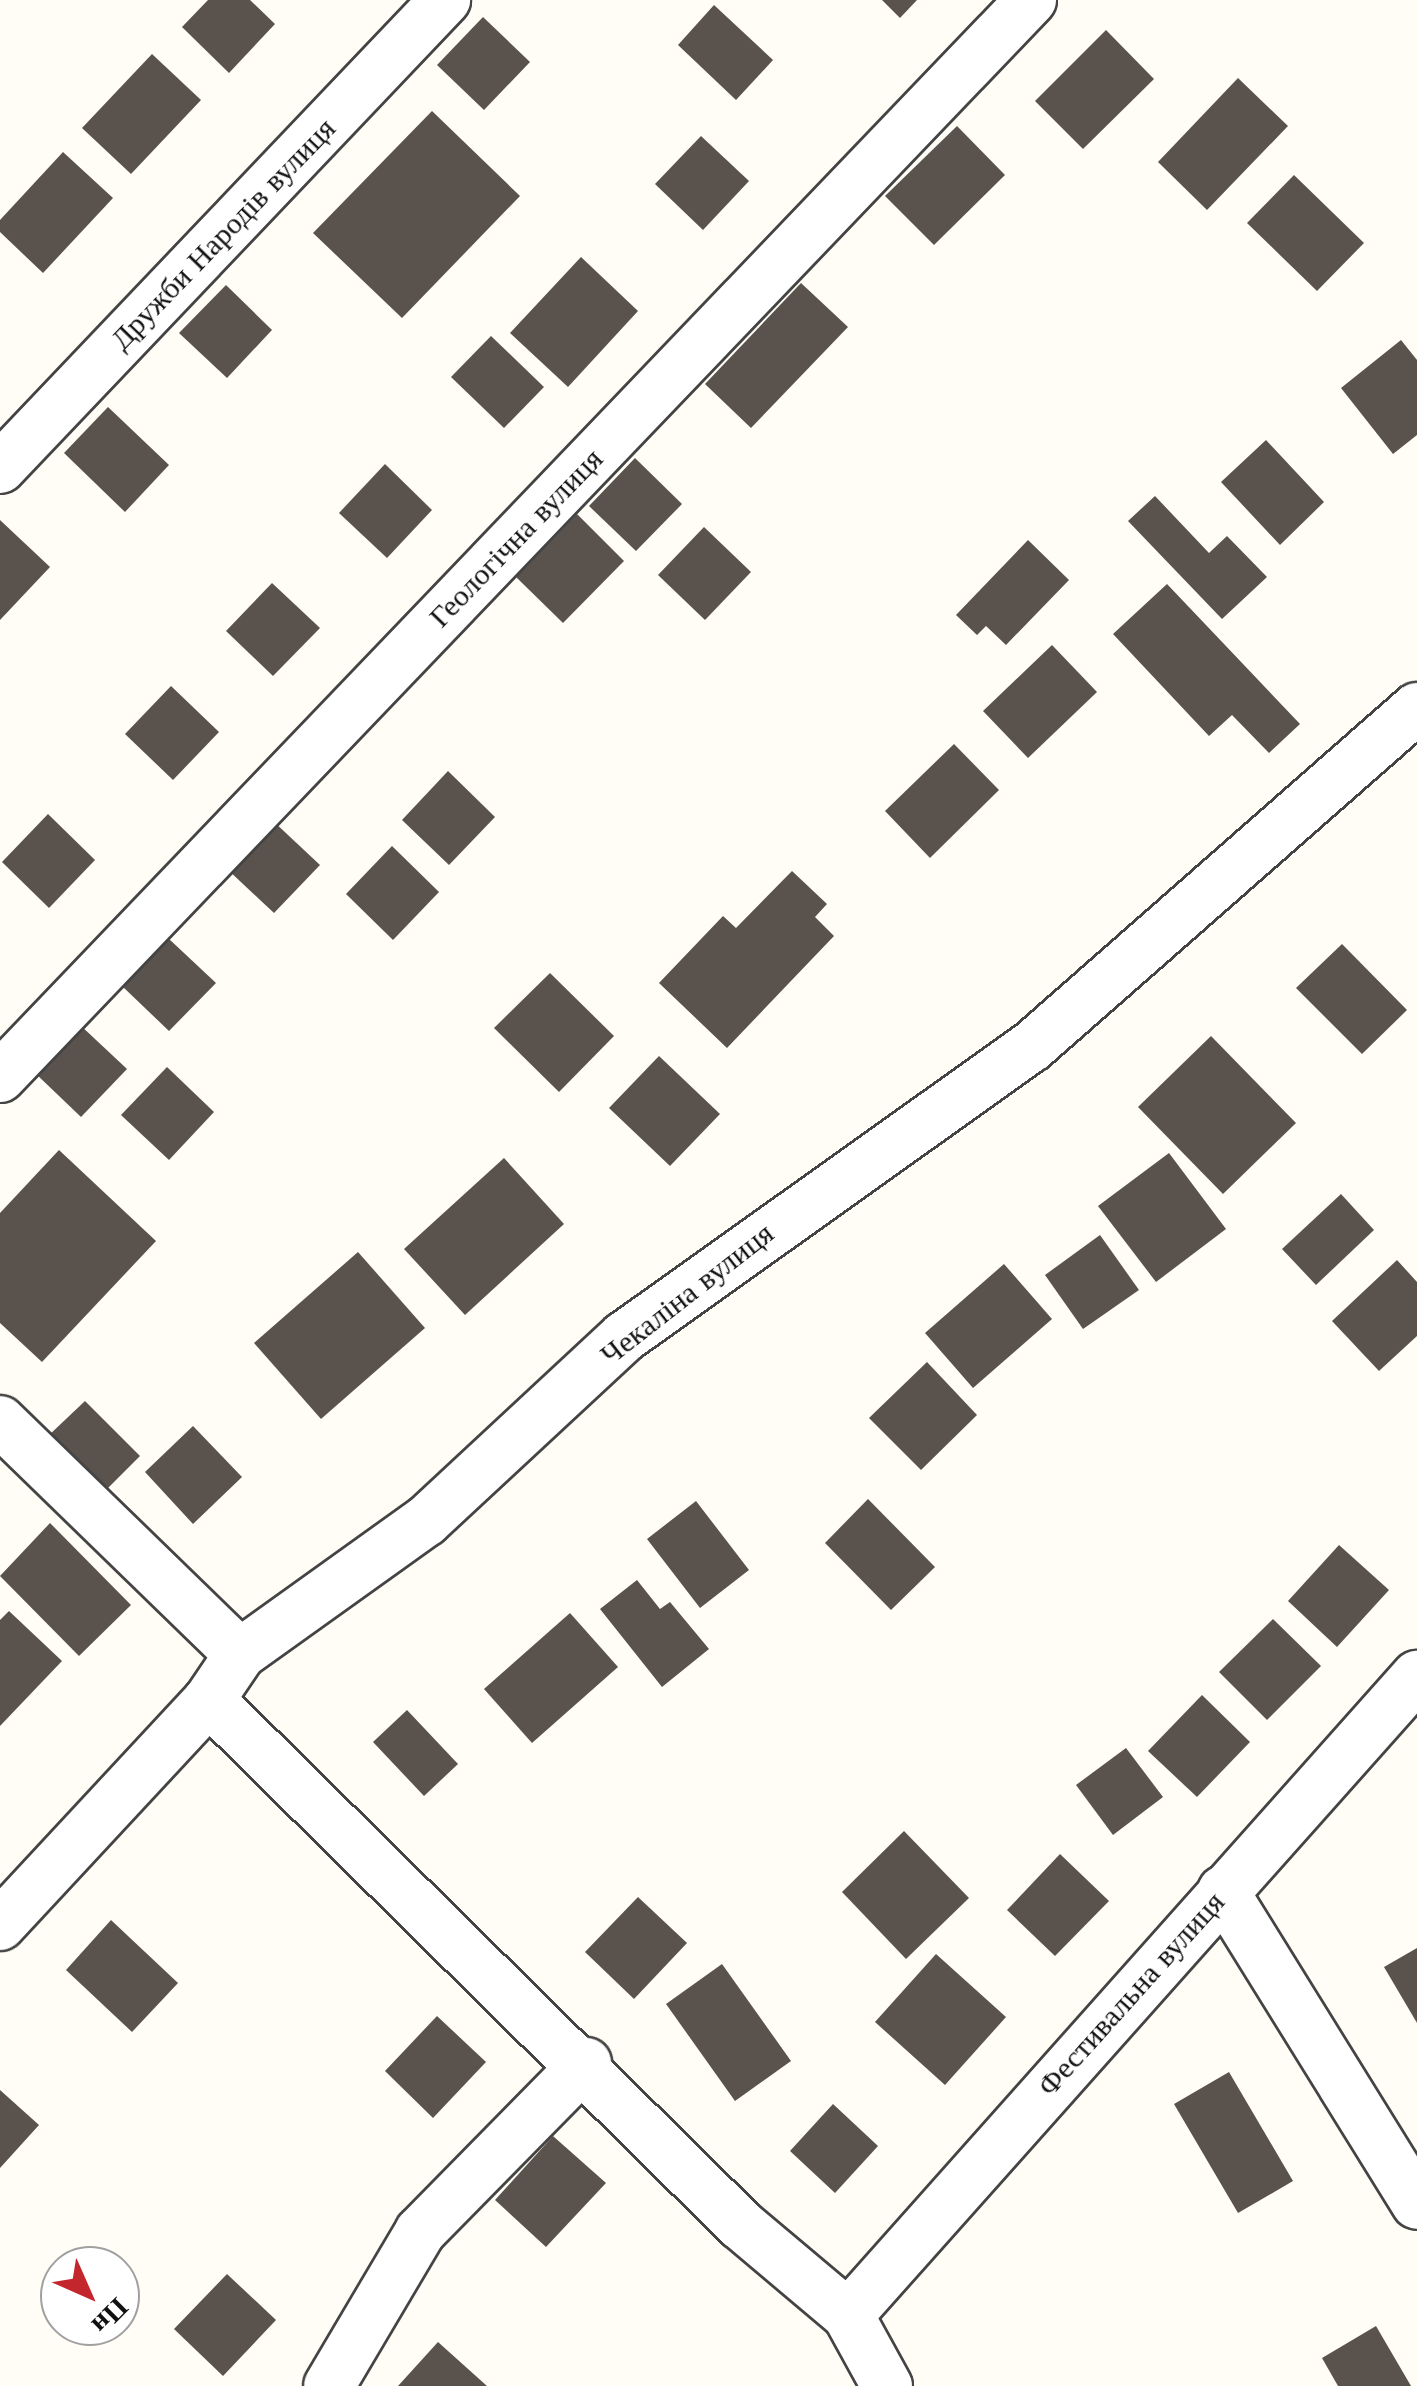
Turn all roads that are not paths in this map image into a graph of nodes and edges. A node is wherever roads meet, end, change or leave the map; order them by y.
1 (445, 0) edge
2 (1031, 0) edge
3 (0, 468) edge
4 (1417, 708) edge
5 (0, 1076) edge
6 (0, 1422) edge
7 (240, 1654) junction
8 (1416, 1678) edge
9 (209, 1700) junction
10 (1223, 1891) junction
11 (0, 1925) edge
12 (586, 2063) junction
13 (1417, 2204) edge
14 (848, 2315) junction
15 (329, 2386) edge
16 (887, 2386) edge

1 - 3 street, Дружби Народів вулиця
2 - 5 street, Геологічна вулиця
4 - 7 street, Чекаліна вулиця
6 - 7 street
7 - 9 street, Чекаліна вулиця
8 - 10 street, Фестивальна вулиця
9 - 11 street, Чекаліна вулиця
9 - 12 street
10 - 13 street
10 - 14 street, Фестивальна вулиця
12 - 14 street
12 - 15 street
14 - 16 street

